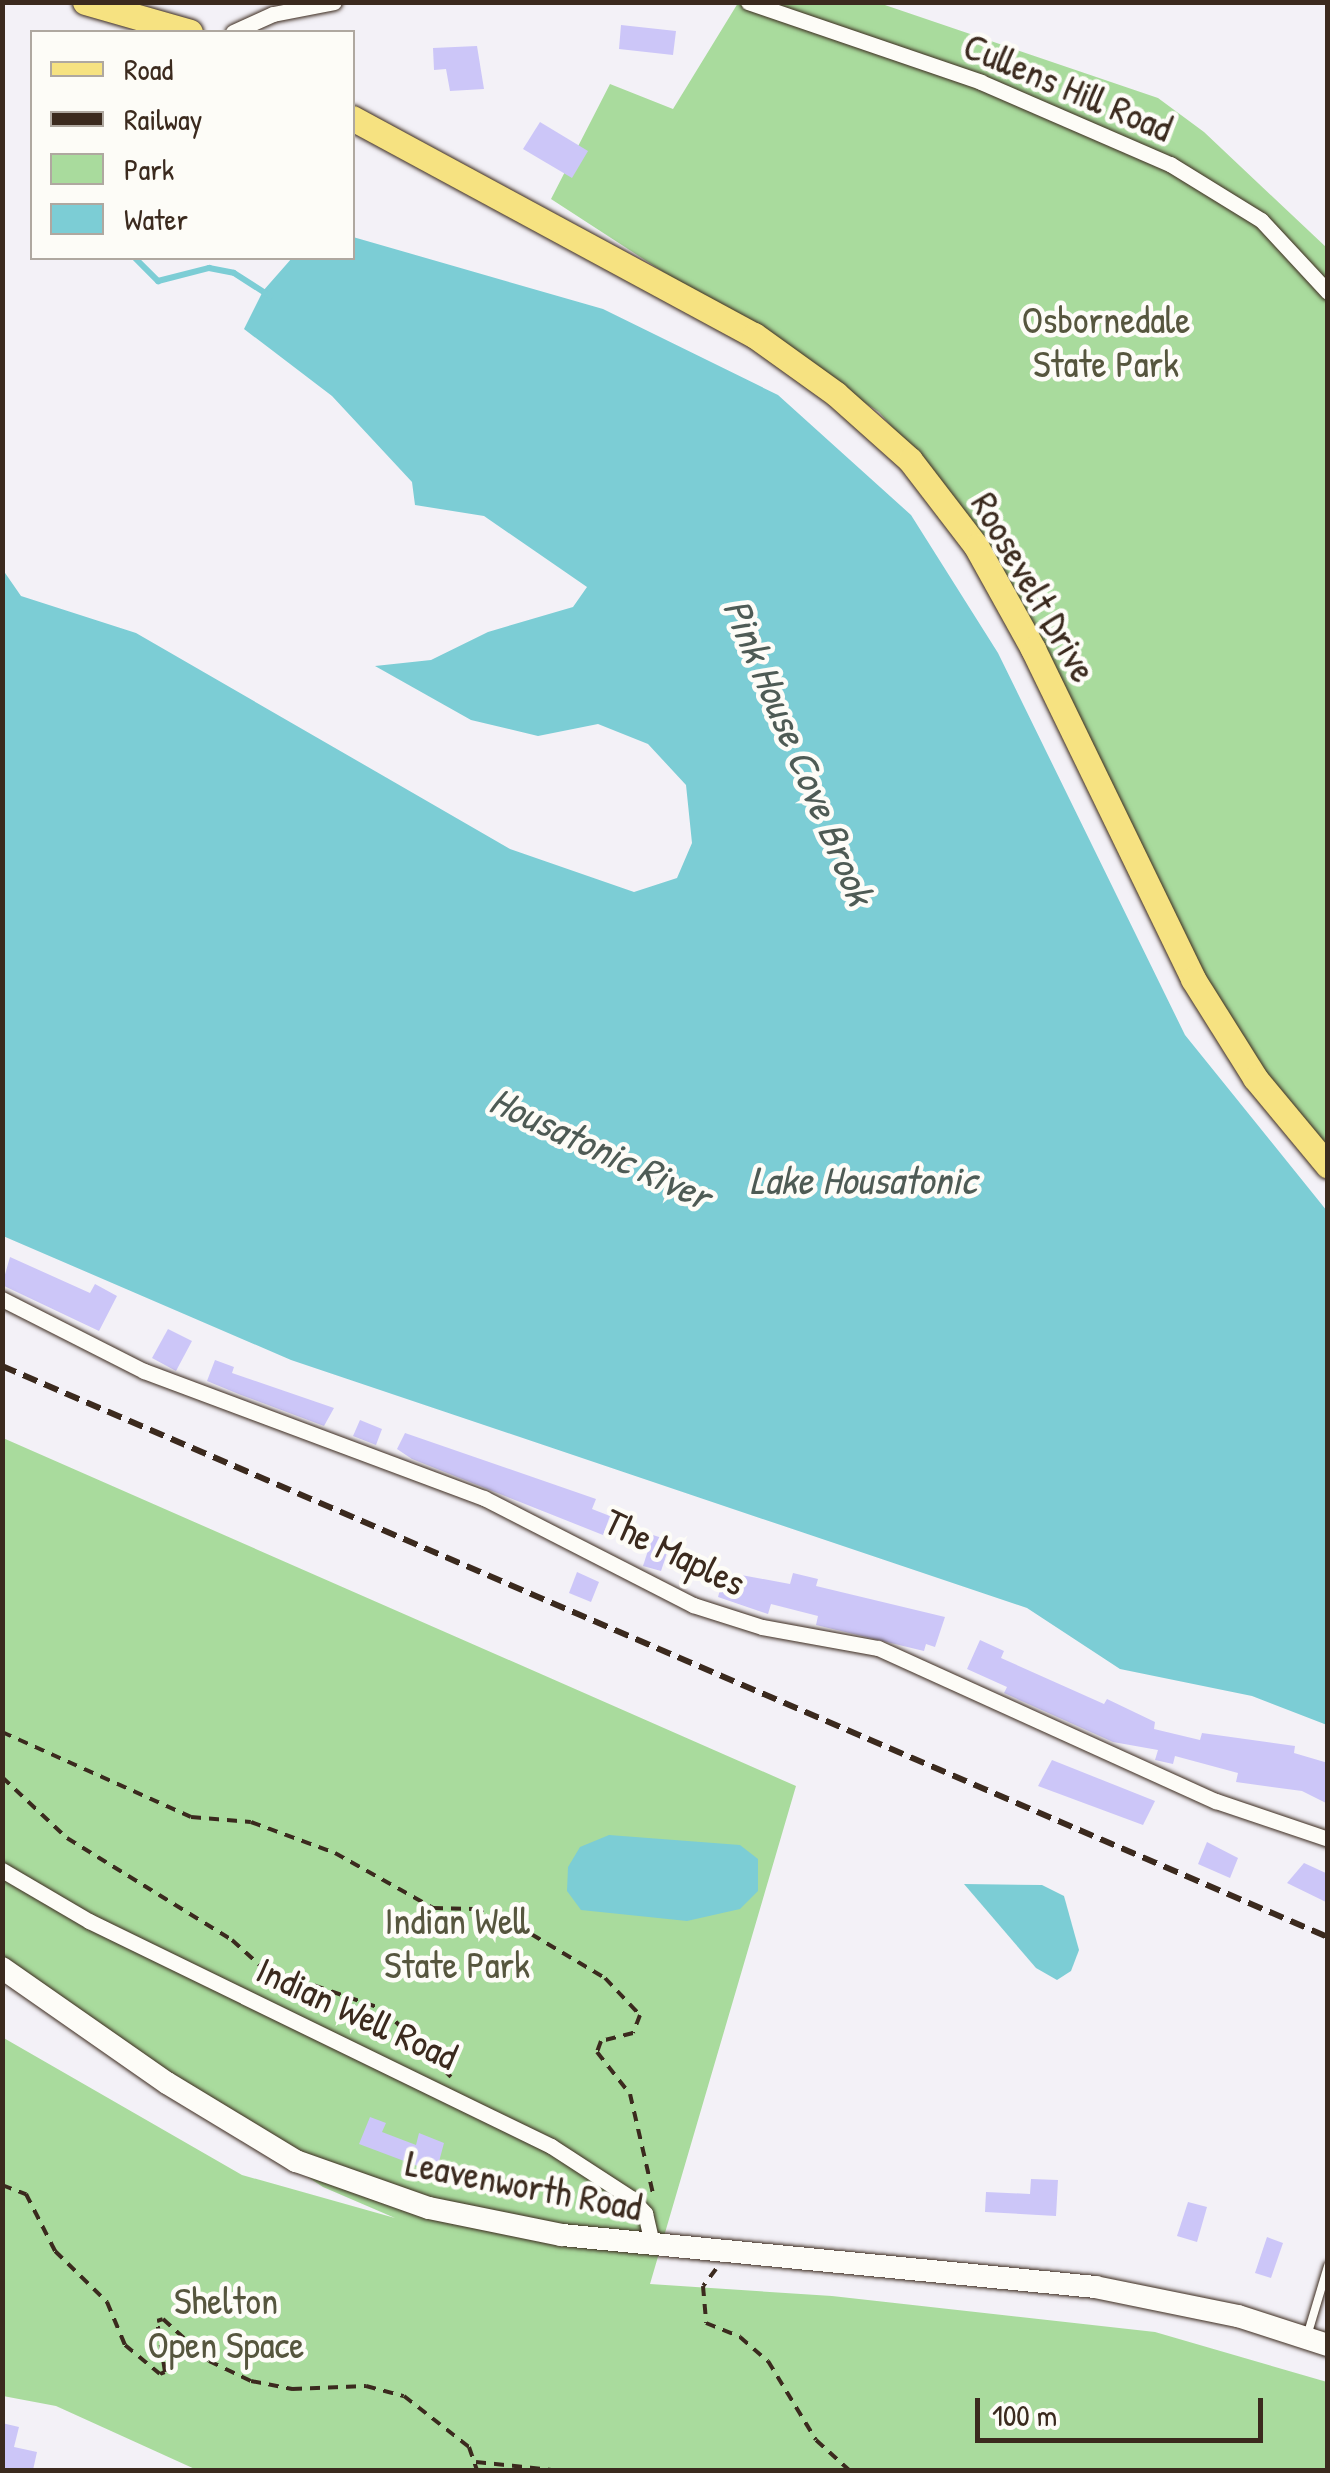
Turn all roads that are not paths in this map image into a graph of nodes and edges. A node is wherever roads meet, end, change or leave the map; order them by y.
1 (85, 2) edge
2 (334, 2) edge
3 (748, 2) edge
4 (183, 30) edge
5 (237, 30) edge
6 (355, 120) edge
7 (1328, 292) edge
8 (1328, 1166) edge
9 (2, 1299) edge
10 (1328, 1839) edge
11 (2, 1870) edge
12 (2, 1968) edge
13 (652, 2236) junction
14 (1328, 2266) edge
15 (1317, 2340) edge

1 - 4 main road
2 - 5 street
3 - 7 street, Cullens Hill Road
6 - 8 main road, Roosevelt Drive
9 - 10 street, The Maples
11 - 13 street, Indian Well Road
12 - 13 main road, Leavenworth Road
13 - 15 main road, Leavenworth Road
14 - 15 lane

